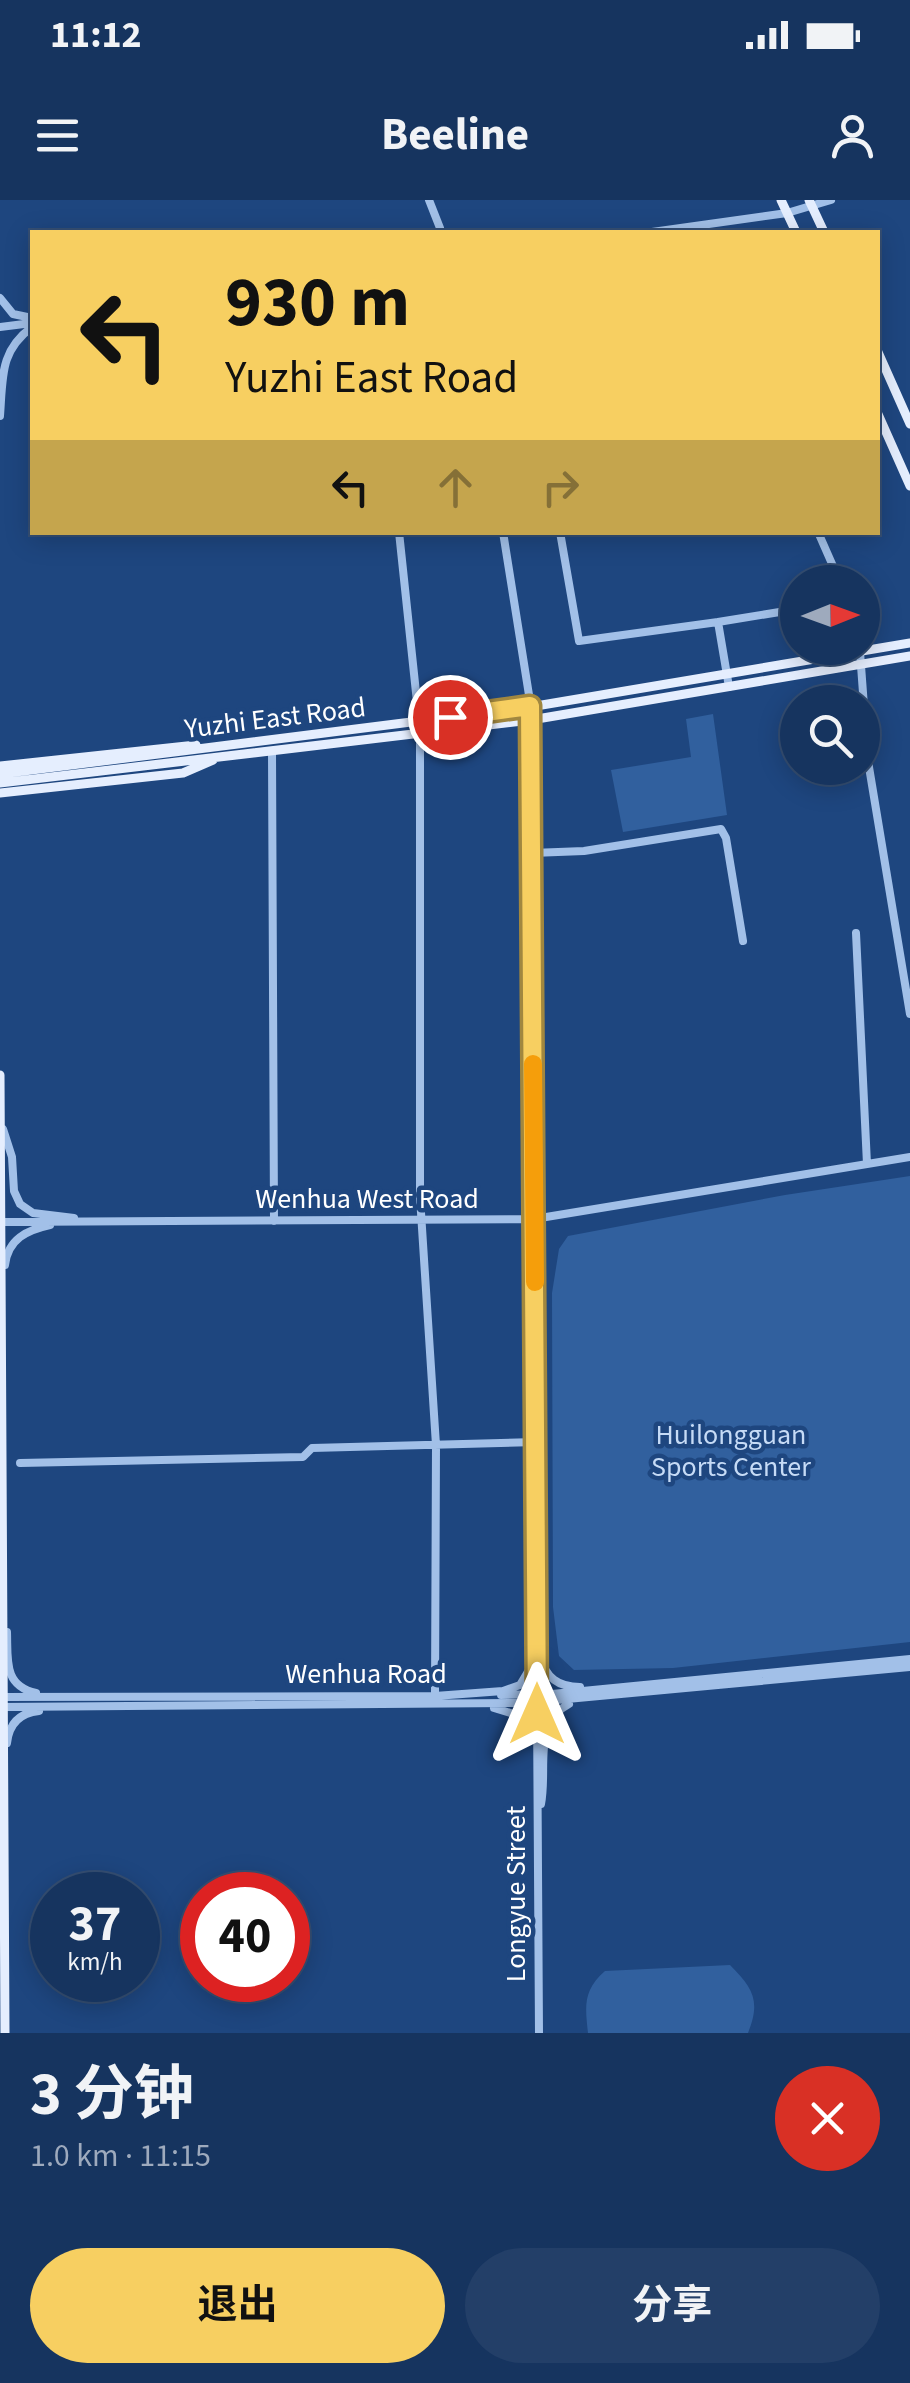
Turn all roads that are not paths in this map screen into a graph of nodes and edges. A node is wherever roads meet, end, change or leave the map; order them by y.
1 (429, 200) edge
2 (782, 200) edge
3 (831, 200) edge
4 (811, 203) edge
5 (787, 213) junction
6 (440, 228) dead end
7 (679, 230) edge
8 (795, 230) edge
9 (823, 230) edge
10 (0, 298) edge
11 (30, 322) edge
12 (30, 323) edge
13 (30, 325) edge
14 (0, 327) edge
15 (880, 356) edge
16 (0, 416) edge
17 (880, 418) edge
18 (910, 424) edge
19 (910, 486) edge
20 (399, 535) edge
21 (503, 535) edge
22 (561, 535) edge
23 (819, 535) edge
24 (833, 565) edge
25 (780, 611) edge
26 (718, 622) junction
27 (910, 643) edge
28 (880, 648) edge
29 (910, 656) edge
30 (880, 661) edge
31 (781, 665) edge
32 (854, 665) edge
33 (860, 665) edge
34 (727, 674) junction
35 (729, 687) junction
36 (530, 706) junction
37 (531, 720) junction
38 (419, 721) junction
39 (420, 734) junction
40 (224, 751) junction
41 (272, 751) junction
42 (0, 766) edge
43 (0, 774) edge
44 (0, 783) edge
45 (0, 794) edge
46 (532, 853) junction
47 (856, 933) dead end
48 (742, 940) dead end
49 (910, 1014) edge
50 (0, 1074) edge
51 (0, 1114) edge
52 (910, 1157) edge
53 (867, 1164) junction
54 (534, 1219) junction
55 (421, 1220) junction
56 (274, 1221) junction
57 (0, 1222) edge
58 (73, 1222) junction
59 (99, 1222) junction
60 (2, 1339) edge
61 (536, 1442) junction
62 (436, 1445) junction
63 (20, 1463) dead end
64 (3, 1594) junction
65 (536, 1599) junction
66 (536, 1621) junction
67 (910, 1659) edge
68 (910, 1667) edge
69 (649, 1684) junction
70 (115, 1697) junction
71 (595, 1698) junction
72 (537, 1699) junction
73 (435, 1700) junction
74 (2, 1702) edge
75 (82, 1706) junction
76 (537, 1765) junction
77 (4, 1812) junction
78 (538, 1833) junction
79 (5, 2033) edge
80 (538, 2033) edge

1 - 6 street
2 - 5 main road
3 - 4 street
4 - 5 street
4 - 9 main road
5 - 7 street
5 - 8 main road
10 - 11 street
12 - 14 street
13 - 16 street
15 - 18 main road
17 - 19 main road
20 - 38 street
21 - 36 street
22 - 26 street
23 - 24 street
25 - 26 street
26 - 34 street
27 - 28 main road, Yuzhi East Road
29 - 30 main road, Yuzhi East Road
31 - 34 main road, Yuzhi East Road
32 - 35 main road, Yuzhi East Road
33 - 49 street
34 - 35 street
34 - 36 main road, Yuzhi East Road
35 - 37 main road, Yuzhi East Road
36 - 37 street
36 - 38 main road, Yuzhi East Road
37 - 39 main road, Yuzhi East Road
37 - 46 street
38 - 40 main road, Yuzhi East Road
39 - 41 main road, Yuzhi East Road
39 - 55 street
40 - 41 main road, Yuzhi East Road
40 - 42 main road
40 - 43 main road, Yuzhi East Road
40 - 44 main road, Yuzhi East Road
40 - 45 main road
41 - 56 street
46 - 48 street
46 - 54 street
47 - 53 street
50 - 51 main road
51 - 57 main road
51 - 59 street
52 - 53 street, Wenhua West Road
53 - 54 street, Wenhua West Road
54 - 55 street, Wenhua West Road
54 - 61 street
55 - 56 street, Wenhua West Road
55 - 62 street
56 - 59 street, Wenhua West Road
57 - 58 street, Wenhua West Road
57 - 60 main road
58 - 59 street, Wenhua West Road
58 - 60 street
60 - 64 main road
61 - 62 street
61 - 65 street
62 - 63 street
62 - 73 street
64 - 70 street
64 - 74 main road
65 - 66 street
65 - 73 street
66 - 69 street
66 - 72 street, Longyue Street
67 - 69 street, Wenhua Road
68 - 71 street, Wenhua Road
69 - 72 street, Wenhua Road
70 - 73 street, Wenhua Road
70 - 74 street, Wenhua Road
71 - 72 street, Wenhua Road
71 - 78 street
72 - 73 street, Wenhua Road
72 - 76 street, Longyue Street
73 - 75 street, Wenhua Road
73 - 76 street
74 - 75 street, Wenhua Road
74 - 77 main road
75 - 77 street
76 - 78 street, Longyue Street
77 - 79 main road
78 - 80 street, Longyue Street

